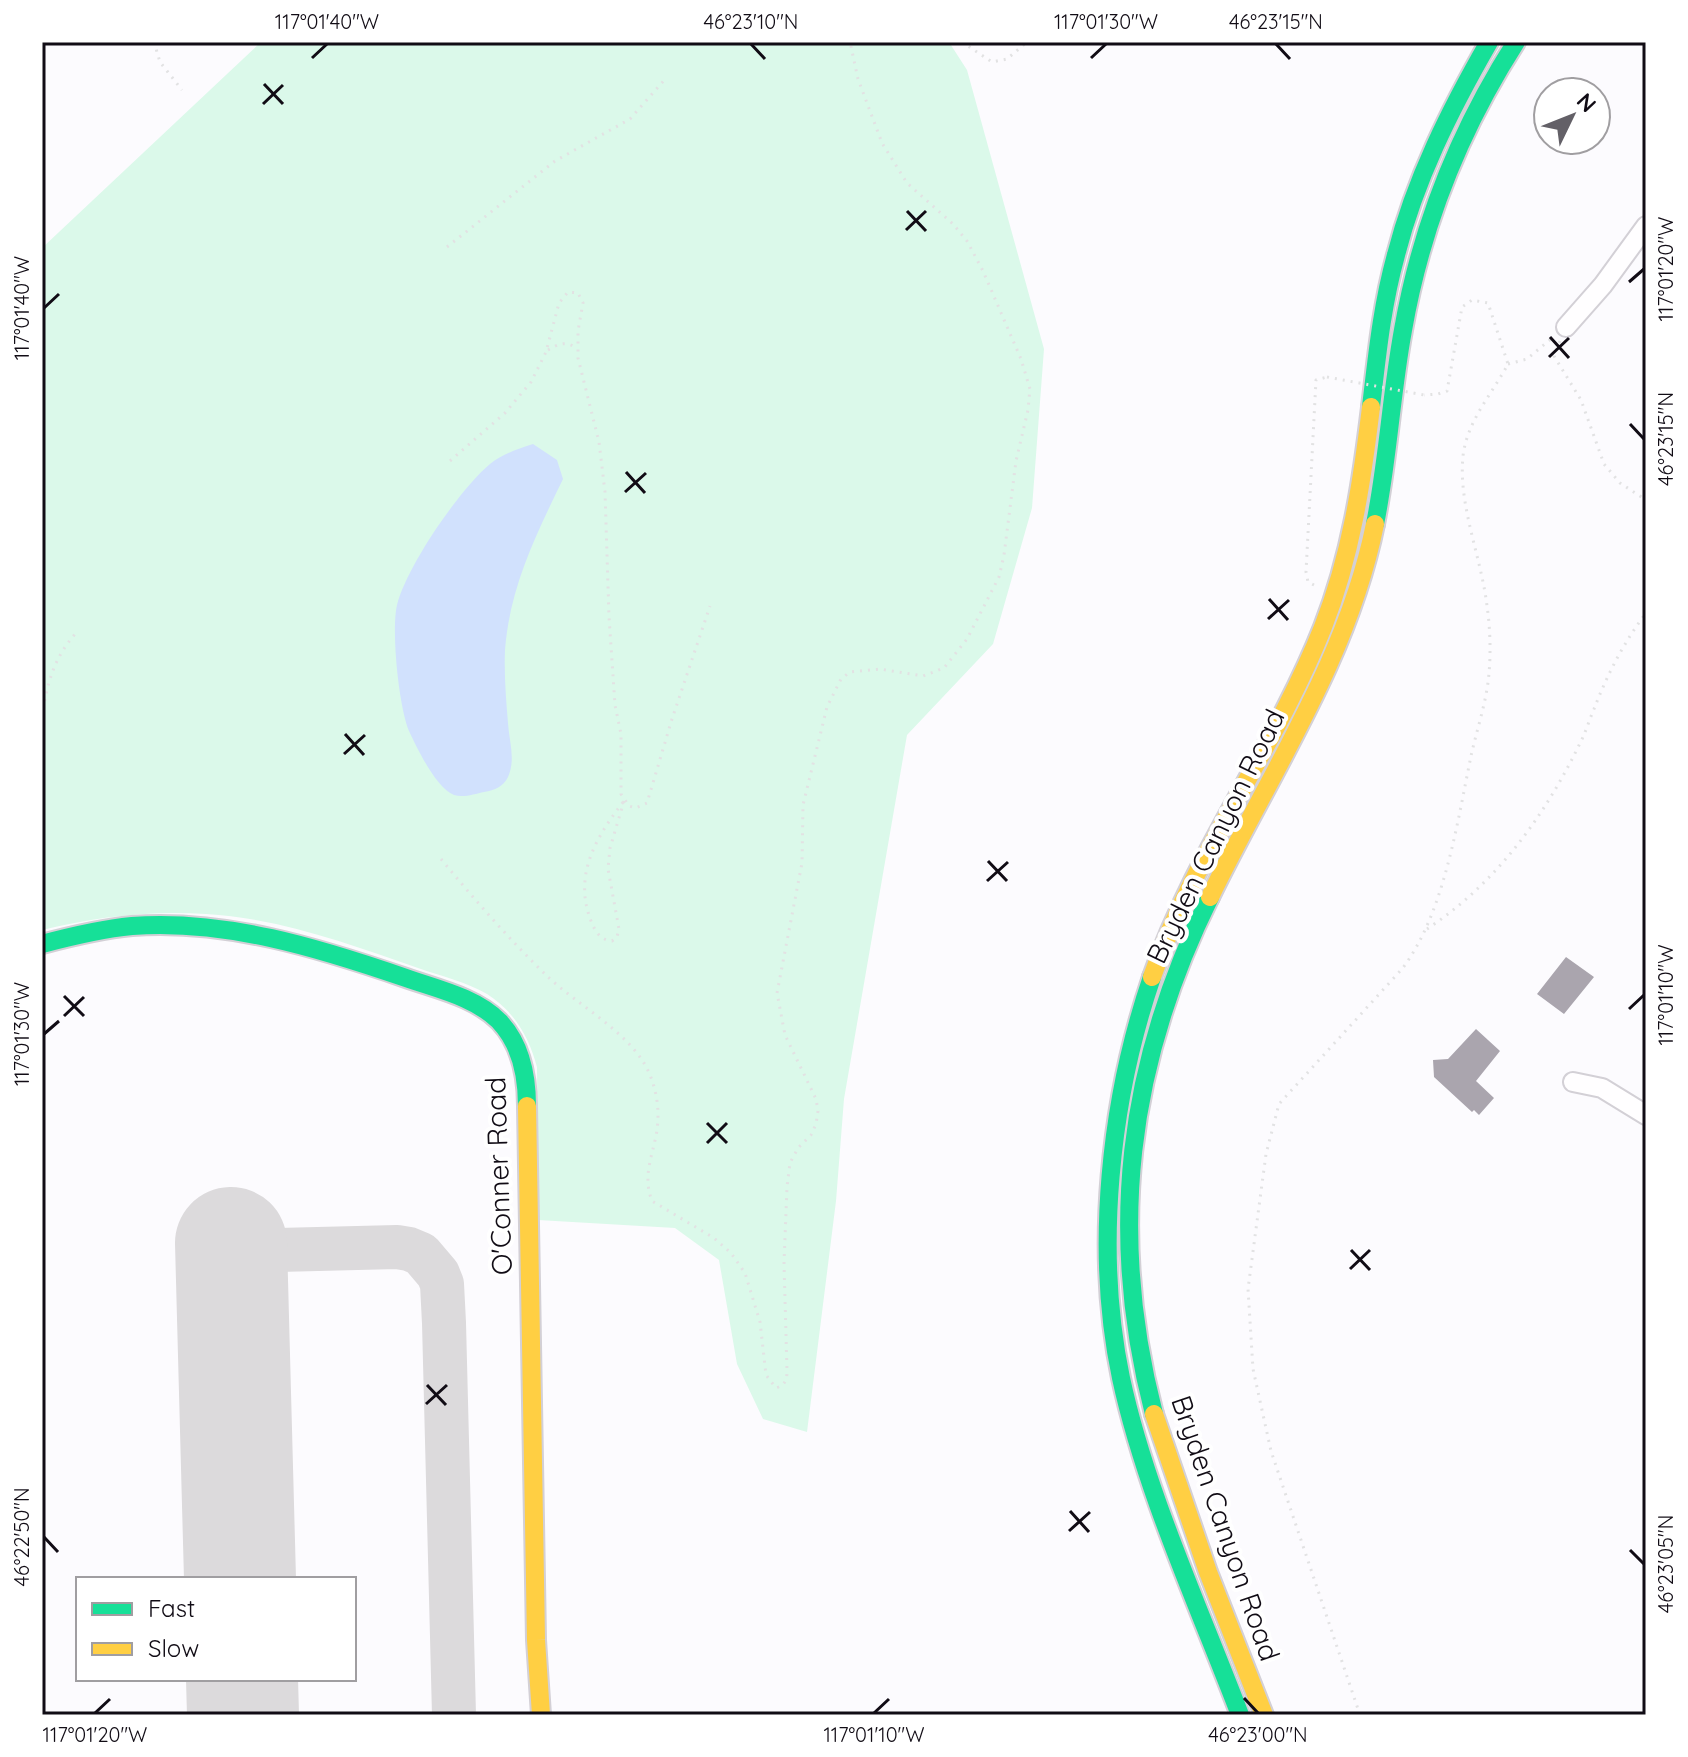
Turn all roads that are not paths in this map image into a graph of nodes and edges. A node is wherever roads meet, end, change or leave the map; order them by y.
1 (1489, 42) edge
2 (1516, 42) edge
3 (1646, 226) edge
4 (1566, 327) road end
5 (42, 944) edge
6 (1573, 1082) dead end
7 (1646, 1115) edge
8 (541, 1715) edge
9 (1240, 1715) edge
10 (1264, 1715) edge

1 - 9 main road, Bryden Canyon Road
2 - 10 main road, Bryden Canyon Road
3 - 4 street
5 - 8 main road, O'Conner Road
6 - 7 street

